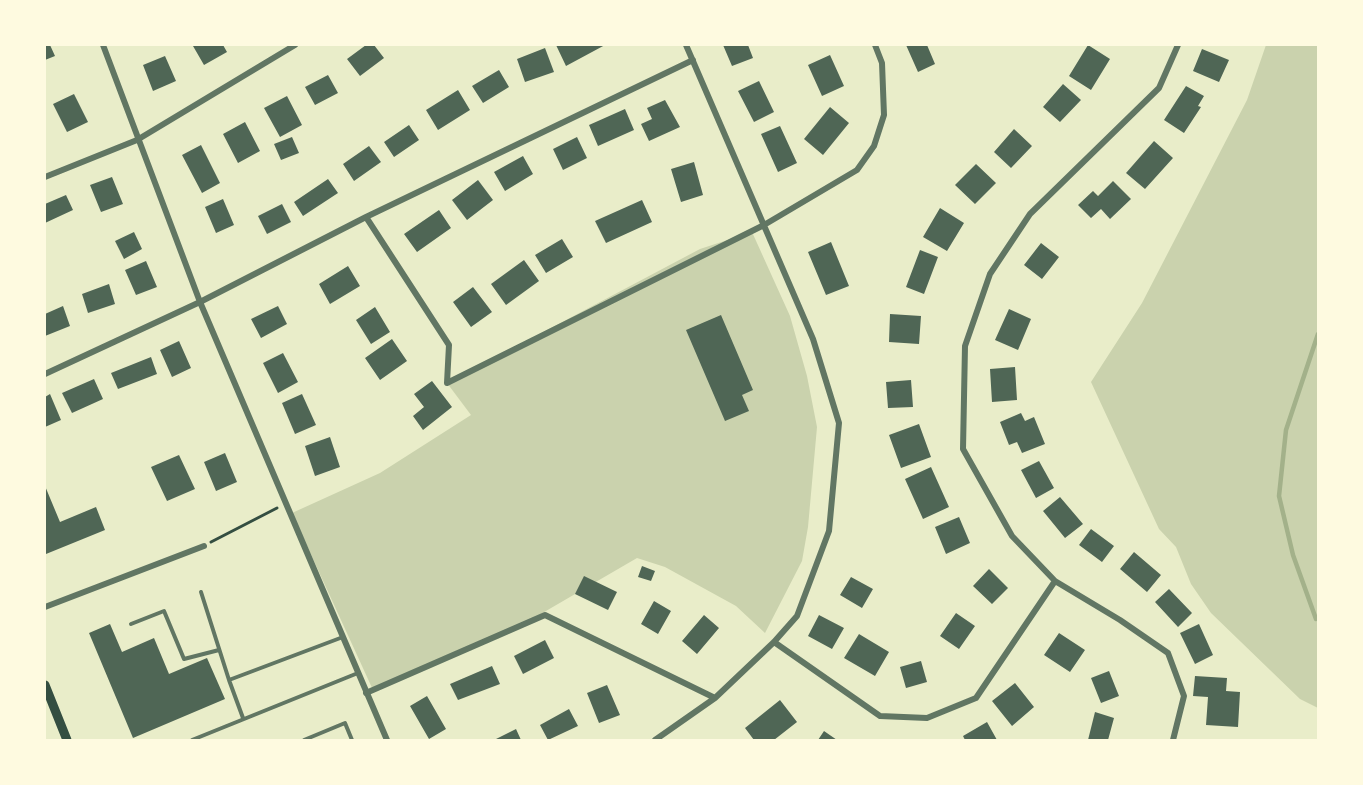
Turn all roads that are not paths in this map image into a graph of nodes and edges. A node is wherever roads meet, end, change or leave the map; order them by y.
1 (103, 45) edge
2 (295, 45) edge
3 (686, 45) edge
4 (875, 45) edge
5 (1178, 45) edge
6 (693, 60) junction
7 (137, 140) junction
8 (45, 177) edge
9 (366, 217) junction
10 (764, 225) junction
11 (200, 302) junction
12 (45, 374) edge
13 (204, 546) road end
14 (1055, 581) junction
15 (201, 592) dead end
16 (45, 607) edge
17 (131, 624) dead end
18 (343, 638) junction
19 (774, 642) junction
20 (219, 650) junction
21 (358, 673) junction
22 (229, 680) junction
23 (45, 685) edge
24 (366, 693) junction
25 (715, 698) junction
26 (243, 718) junction
27 (67, 740) edge
28 (192, 740) edge
29 (304, 740) edge
30 (352, 740) edge
31 (387, 740) edge
32 (655, 740) edge
33 (1173, 740) edge

1 - 7 street
2 - 7 street
3 - 6 street
4 - 10 street
5 - 14 street
6 - 9 street
6 - 10 street
7 - 8 street
7 - 11 street
9 - 10 street
9 - 11 street
10 - 19 street
11 - 12 street
11 - 18 street
13 - 16 street
14 - 19 street
14 - 33 street
15 - 20 lane
17 - 20 lane
18 - 21 street
18 - 22 lane
19 - 25 street
20 - 22 lane
21 - 24 street
21 - 26 lane
22 - 26 lane
23 - 27 main road
24 - 25 street
24 - 31 street
25 - 32 street
26 - 28 lane
29 - 30 lane

